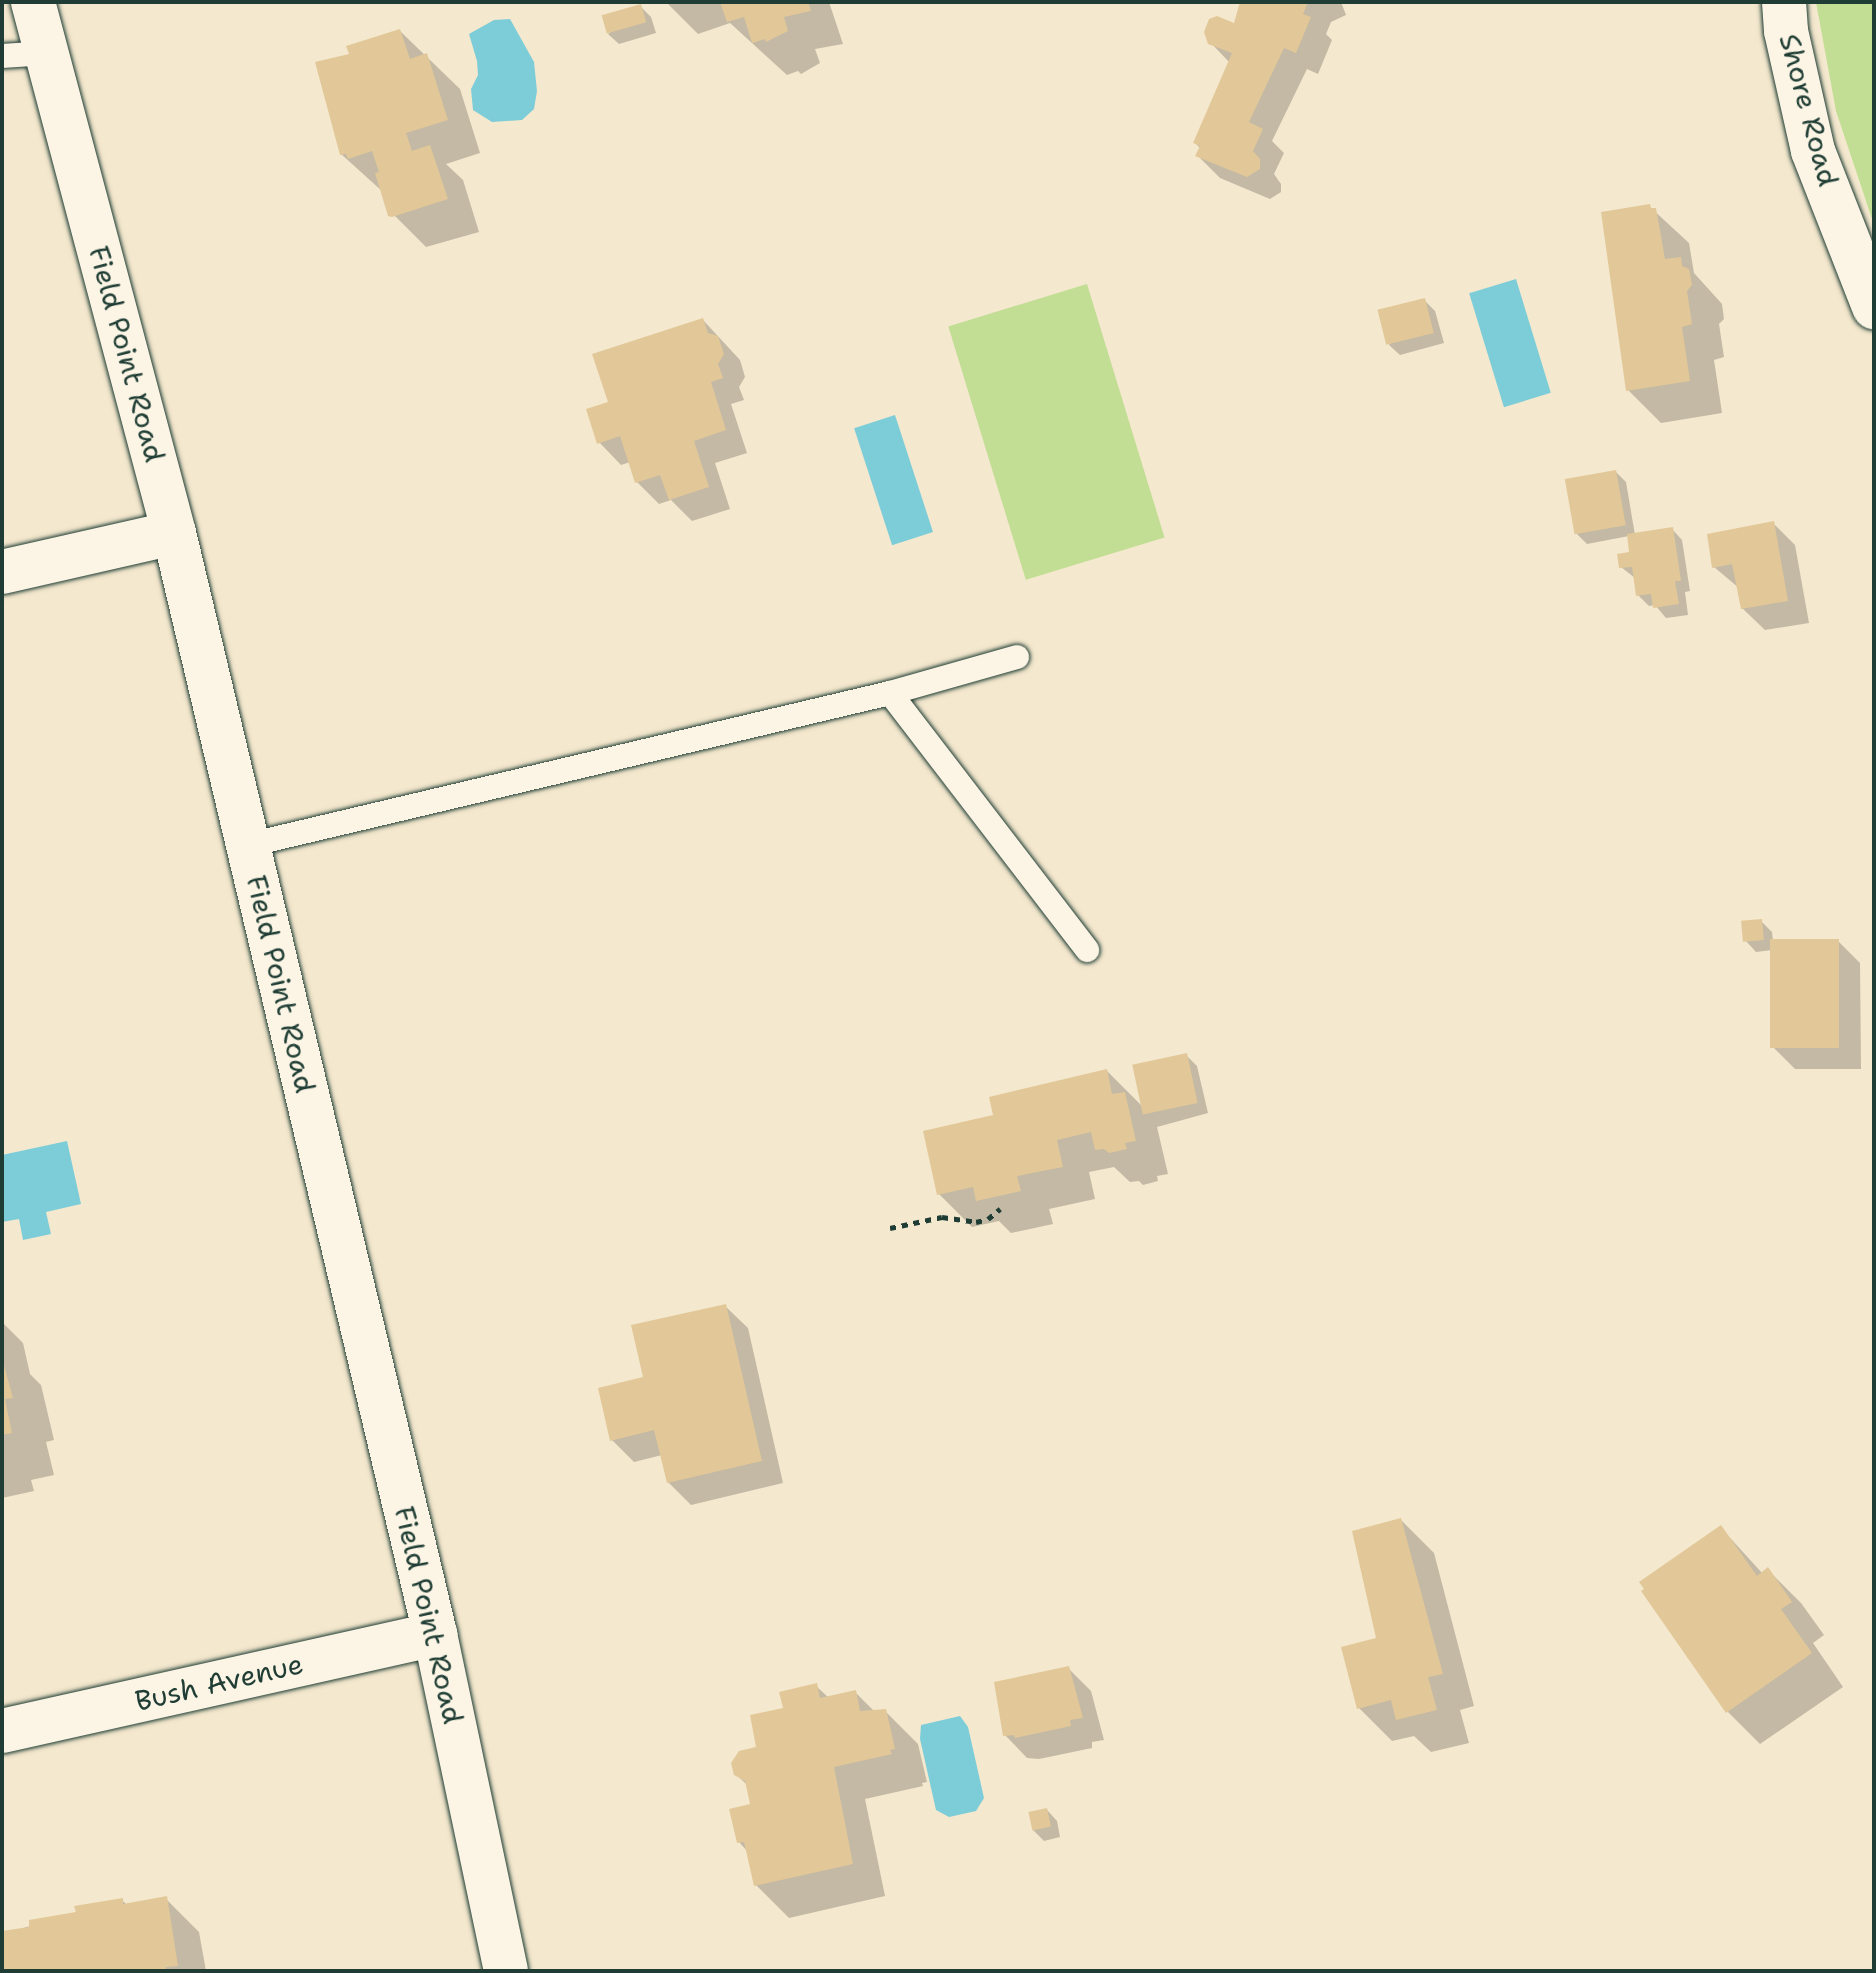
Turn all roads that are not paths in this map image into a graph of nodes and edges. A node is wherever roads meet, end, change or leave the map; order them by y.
1 (33, 2) edge
2 (1784, 2) edge
3 (47, 53) junction
4 (2, 56) edge
5 (1874, 307) edge
6 (174, 533) junction
7 (2, 572) edge
8 (1017, 657) dead end
9 (890, 693) junction
10 (248, 845) junction
11 (1087, 950) dead end
12 (435, 1634) junction
13 (2, 1731) edge
14 (506, 1971) edge

1 - 3 street, Field Point Road
2 - 5 street, Shore Road
3 - 4 lane
3 - 6 street, Field Point Road
6 - 7 street
6 - 10 street, Field Point Road
8 - 9 lane
9 - 10 lane
9 - 11 lane
10 - 12 street, Field Point Road
12 - 13 street, Bush Avenue
12 - 14 street, Field Point Road

